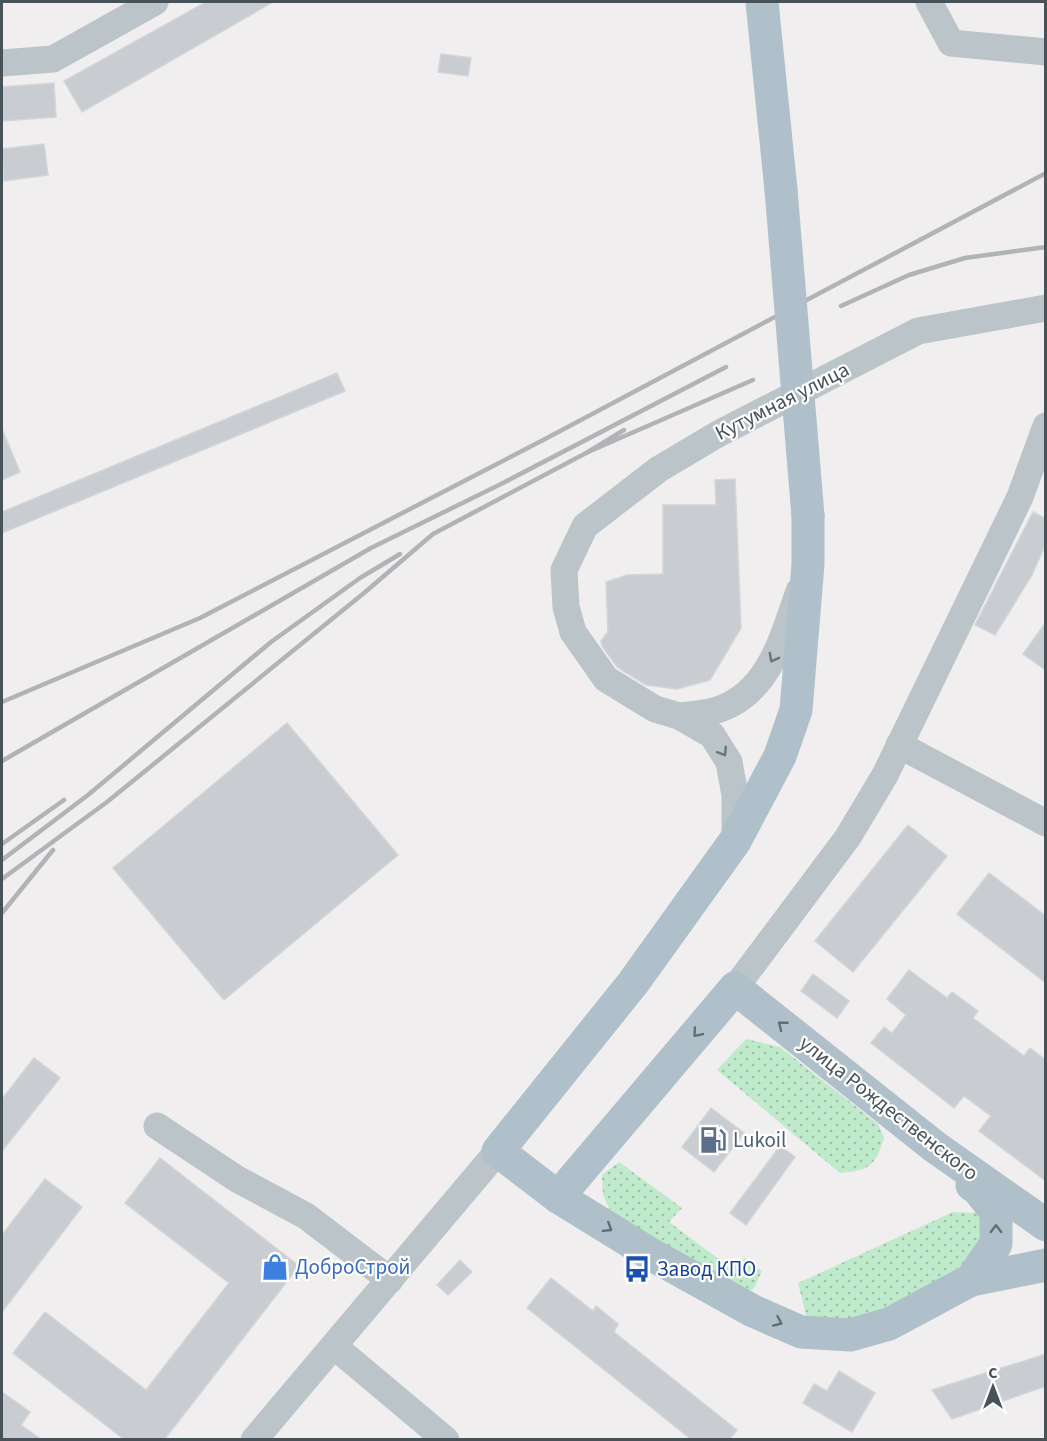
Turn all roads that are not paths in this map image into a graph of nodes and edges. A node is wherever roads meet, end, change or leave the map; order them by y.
1 (155, 2) edge
2 (762, 2) edge
3 (929, 2) edge
4 (1046, 52) edge
5 (2, 63) edge
6 (1046, 308) edge
7 (1046, 426) edge
8 (808, 564) junction
9 (679, 716) junction
10 (899, 745) junction
11 (1046, 823) edge
12 (735, 841) junction
13 (735, 988) junction
14 (157, 1126) dead end
15 (935, 1147) junction
16 (498, 1151) junction
17 (558, 1197) junction
18 (1046, 1226) edge
19 (1046, 1265) edge
20 (390, 1280) junction
21 (971, 1280) junction
22 (334, 1346) junction
23 (254, 1440) edge
24 (446, 1440) edge

1 - 5 street
2 - 8 main road, bridge
3 - 4 street
6 - 9 street, Кутумная улица
7 - 10 street
8 -> 9 street
8 - 12 main road
9 -> 12 street
10 - 11 street
10 - 13 street
12 - 16 main road
15 -> 13 main road, улица Рождественского
13 -> 17 main road
14 - 20 street
15 - 18 main road, улица Рождественского
21 -> 15 main road
16 - 17 main road
16 - 20 street
17 -> 21 main road
19 - 21 main road
20 - 22 street
22 - 23 street
22 - 24 street

